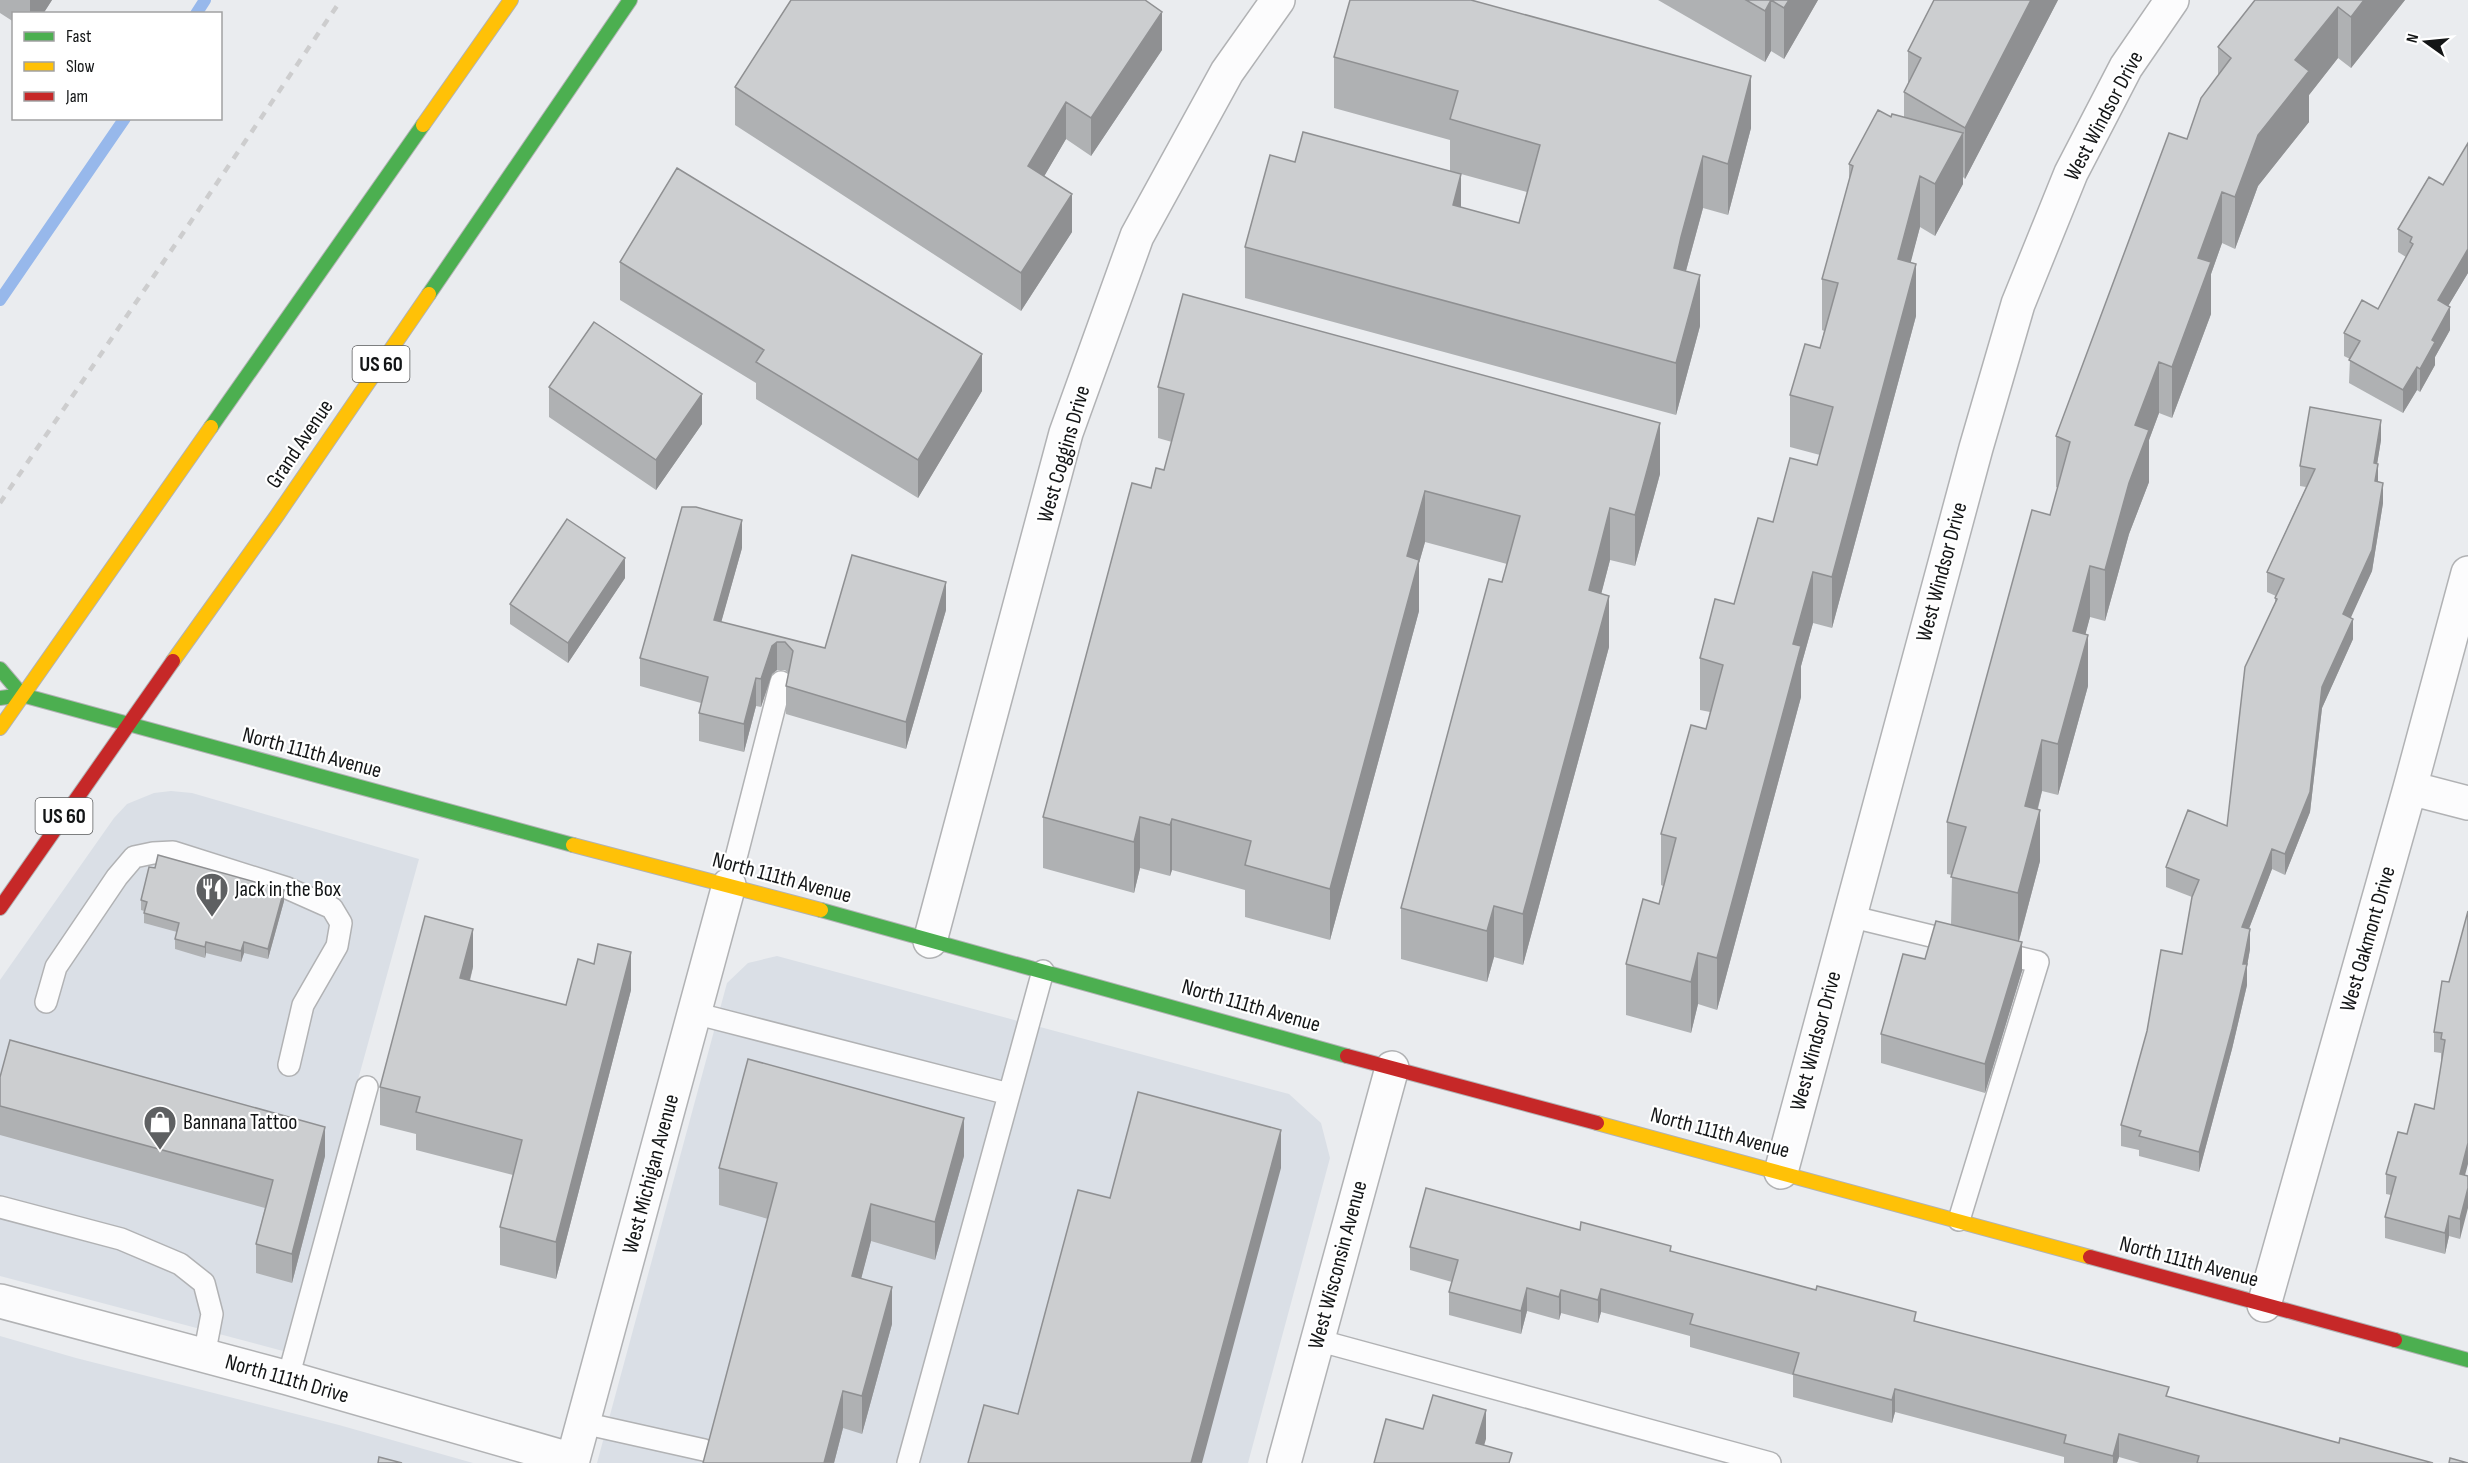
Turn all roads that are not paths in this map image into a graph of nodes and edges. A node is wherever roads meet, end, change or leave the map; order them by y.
1 (511, 0) edge
2 (630, 0) edge
3 (1278, 0) edge
4 (2172, 0) edge
5 (2468, 573) edge
6 (0, 669) edge
7 (782, 682) dead end
8 (22, 695) junction
9 (0, 698) edge
10 (128, 724) junction
11 (0, 728) edge
12 (2410, 788) junction
13 (2468, 802) edge
14 (729, 885) junction
15 (0, 908) edge
16 (1849, 916) junction
17 (930, 941) junction
18 (1043, 971) junction
19 (46, 1002) dead end
20 (694, 1013) junction
21 (289, 1065) dead end
22 (1392, 1068) junction
23 (367, 1087) dead end
24 (1009, 1094) junction
25 (1781, 1172) junction
26 (0, 1207) edge
27 (1959, 1220) junction
28 (0, 1301) edge
29 (2264, 1305) junction
30 (1317, 1340) junction
31 (204, 1356) junction
32 (2468, 1360) edge
33 (288, 1378) junction
34 (583, 1423) junction
35 (705, 1450) edge
36 (573, 1462) edge
37 (908, 1463) edge
38 (1284, 1463) edge
39 (1770, 1463) edge

1 - 8 main road
2 - 10 main road, Grand Avenue / US 60
3 - 17 street, West Coggins Drive
4 - 16 street, West Windsor Drive
5 - 12 street, West Oakmont Drive
6 - 8 main road
7 - 14 lane
8 - 9 main road, North 111th Avenue
8 - 10 main road, North 111th Avenue
8 - 11 main road
10 - 14 main road, North 111th Avenue
10 - 15 main road, Grand Avenue / US 60
12 - 13 street
12 - 29 street, West Oakmont Drive
14 - 17 main road, North 111th Avenue
14 - 20 street, West Michigan Avenue
16 - 25 street, West Windsor Drive
16 - 27 lane
17 - 18 main road, North 111th Avenue
18 - 22 main road, North 111th Avenue
18 - 24 lane
19 - 21 lane
20 - 24 lane
20 - 34 street, West Michigan Avenue
22 - 25 main road, North 111th Avenue
22 - 30 street, West Wisconsin Avenue
23 - 33 lane
24 - 37 lane
25 - 27 main road, North 111th Avenue
26 - 31 lane
27 - 29 main road, North 111th Avenue
28 - 31 street, North 111th Drive
29 - 32 main road, North 111th Avenue
30 - 38 street, West Wisconsin Avenue
30 - 39 lane
31 - 33 street, North 111th Drive
33 - 36 street, North 111th Drive
34 - 35 lane
34 - 36 street, West Michigan Avenue

